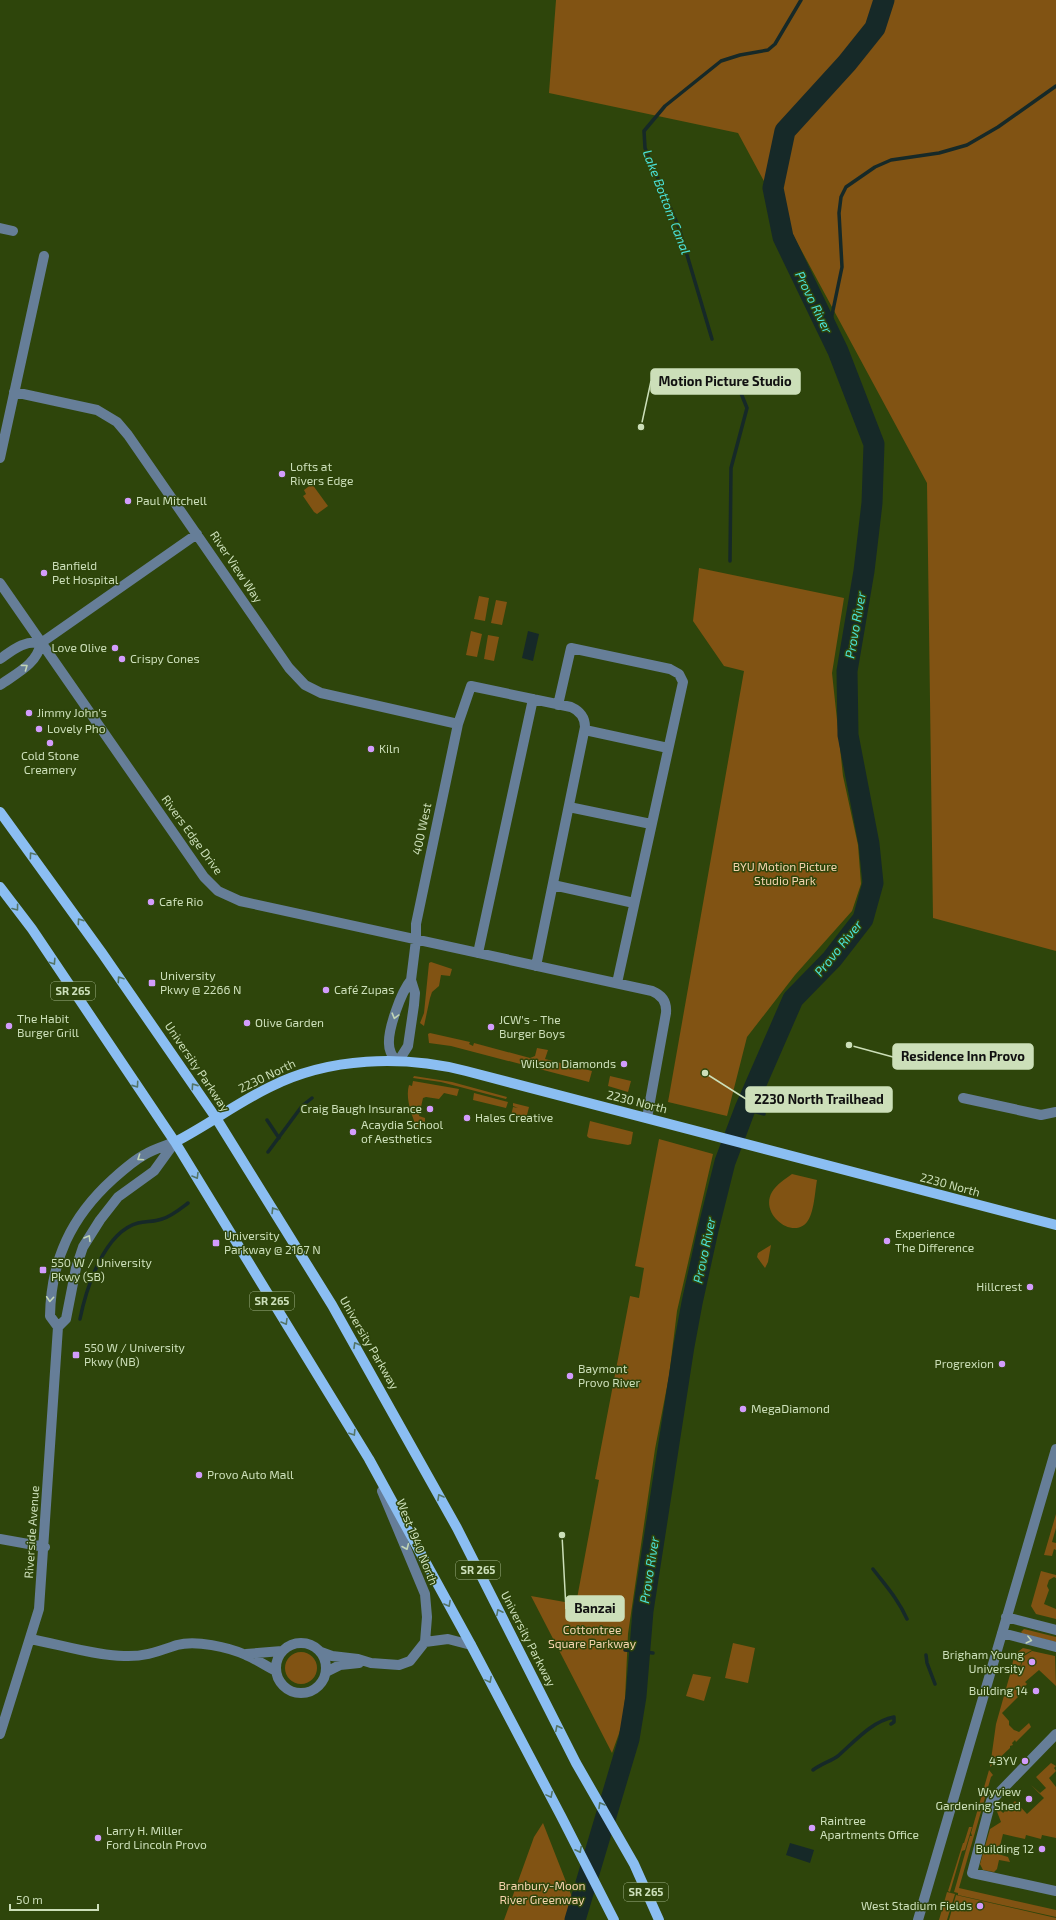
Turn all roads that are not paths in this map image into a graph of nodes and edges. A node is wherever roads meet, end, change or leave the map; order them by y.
1 (0, 228) edge
2 (13, 231) dead end
3 (44, 256) dead end
4 (14, 392) junction
5 (0, 458) edge
6 (197, 534) junction
7 (0, 583) edge
8 (41, 643) junction
9 (0, 660) edge
10 (0, 685) edge
11 (534, 699) junction
12 (558, 705) junction
13 (458, 724) junction
14 (585, 730) junction
15 (668, 748) junction
16 (569, 806) junction
17 (0, 812) edge
18 (651, 824) junction
19 (553, 885) junction
20 (0, 887) edge
21 (634, 903) junction
22 (416, 940) junction
23 (478, 953) junction
24 (536, 966) junction
25 (411, 980) junction
26 (617, 983) junction
27 (396, 1061) junction
28 (963, 1098) dead end
29 (1056, 1112) edge
30 (216, 1118) junction
31 (647, 1118) junction
32 (175, 1142) junction
33 (1056, 1225) edge
34 (58, 1327) junction
35 (1056, 1449) edge
36 (369, 1459) junction
37 (0, 1539) edge
38 (45, 1547) junction
39 (1006, 1617) junction
40 (1056, 1630) edge
41 (1002, 1633) junction
42 (30, 1639) junction
43 (425, 1642) junction
44 (471, 1645) junction
45 (1056, 1647) edge
46 (282, 1651) junction
47 (321, 1652) junction
48 (246, 1654) junction
49 (371, 1663) junction
50 (276, 1671) junction
51 (326, 1672) junction
52 (0, 1734) edge
53 (1056, 1734) edge
54 (1056, 1891) edge
55 (614, 1920) edge
56 (659, 1920) edge
57 (918, 1920) edge

1 - 2 street
3 - 4 street
4 - 5 street
4 - 6 street, River View Way
6 - 8 street
6 - 13 street, River View Way
7 - 8 street, Rivers Edge Drive
8 - 9 street
10 -> 8 street
8 - 22 street, Rivers Edge Drive
11 - 12 street
11 - 13 street, 400 West
11 - 23 street
12 - 14 street
12 - 15 street
13 - 22 street, 400 West
14 - 15 street
14 - 16 street
15 - 18 street
16 - 18 street
16 - 19 street
30 -> 17 main road, University Parkway / SR 265
18 - 21 street
19 - 21 street
19 - 24 street
20 -> 32 main road, SR 265
21 - 26 street
22 - 23 street, Rivers Edge Drive
22 - 25 street, 400 West
23 - 24 street, Rivers Edge Drive
24 - 26 street, Rivers Edge Drive
25 - 27 street, 400 West
25 -> 27 street, 400 West
26 - 31 street, Rivers Edge Drive
27 - 30 main road, 2230 North
27 - 31 main road, 2230 North
28 - 29 street
30 - 32 main road, Riverside Avenue
56 -> 30 main road, University Parkway / SR 265
31 - 33 main road, 2230 North
34 -> 32 street, Riverside Avenue
32 -> 34 street, Riverside Avenue
32 -> 36 main road, SR 265
34 - 38 street, Riverside Avenue
35 - 39 street
36 -> 43 street, West 1940 North
36 -> 44 main road, SR 265
37 - 38 street
38 - 42 street, Riverside Avenue
39 - 40 street
39 - 41 street
41 -> 45 street
41 - 57 street
42 - 48 street
42 - 52 street, Riverside Avenue
43 - 44 street
43 - 49 street
44 -> 55 main road, SR 265
46 - 47 street
46 - 48 street
46 - 50 street
47 - 49 street
47 - 51 street
48 - 50 street
49 - 51 street
50 - 51 street
53 - 54 street

